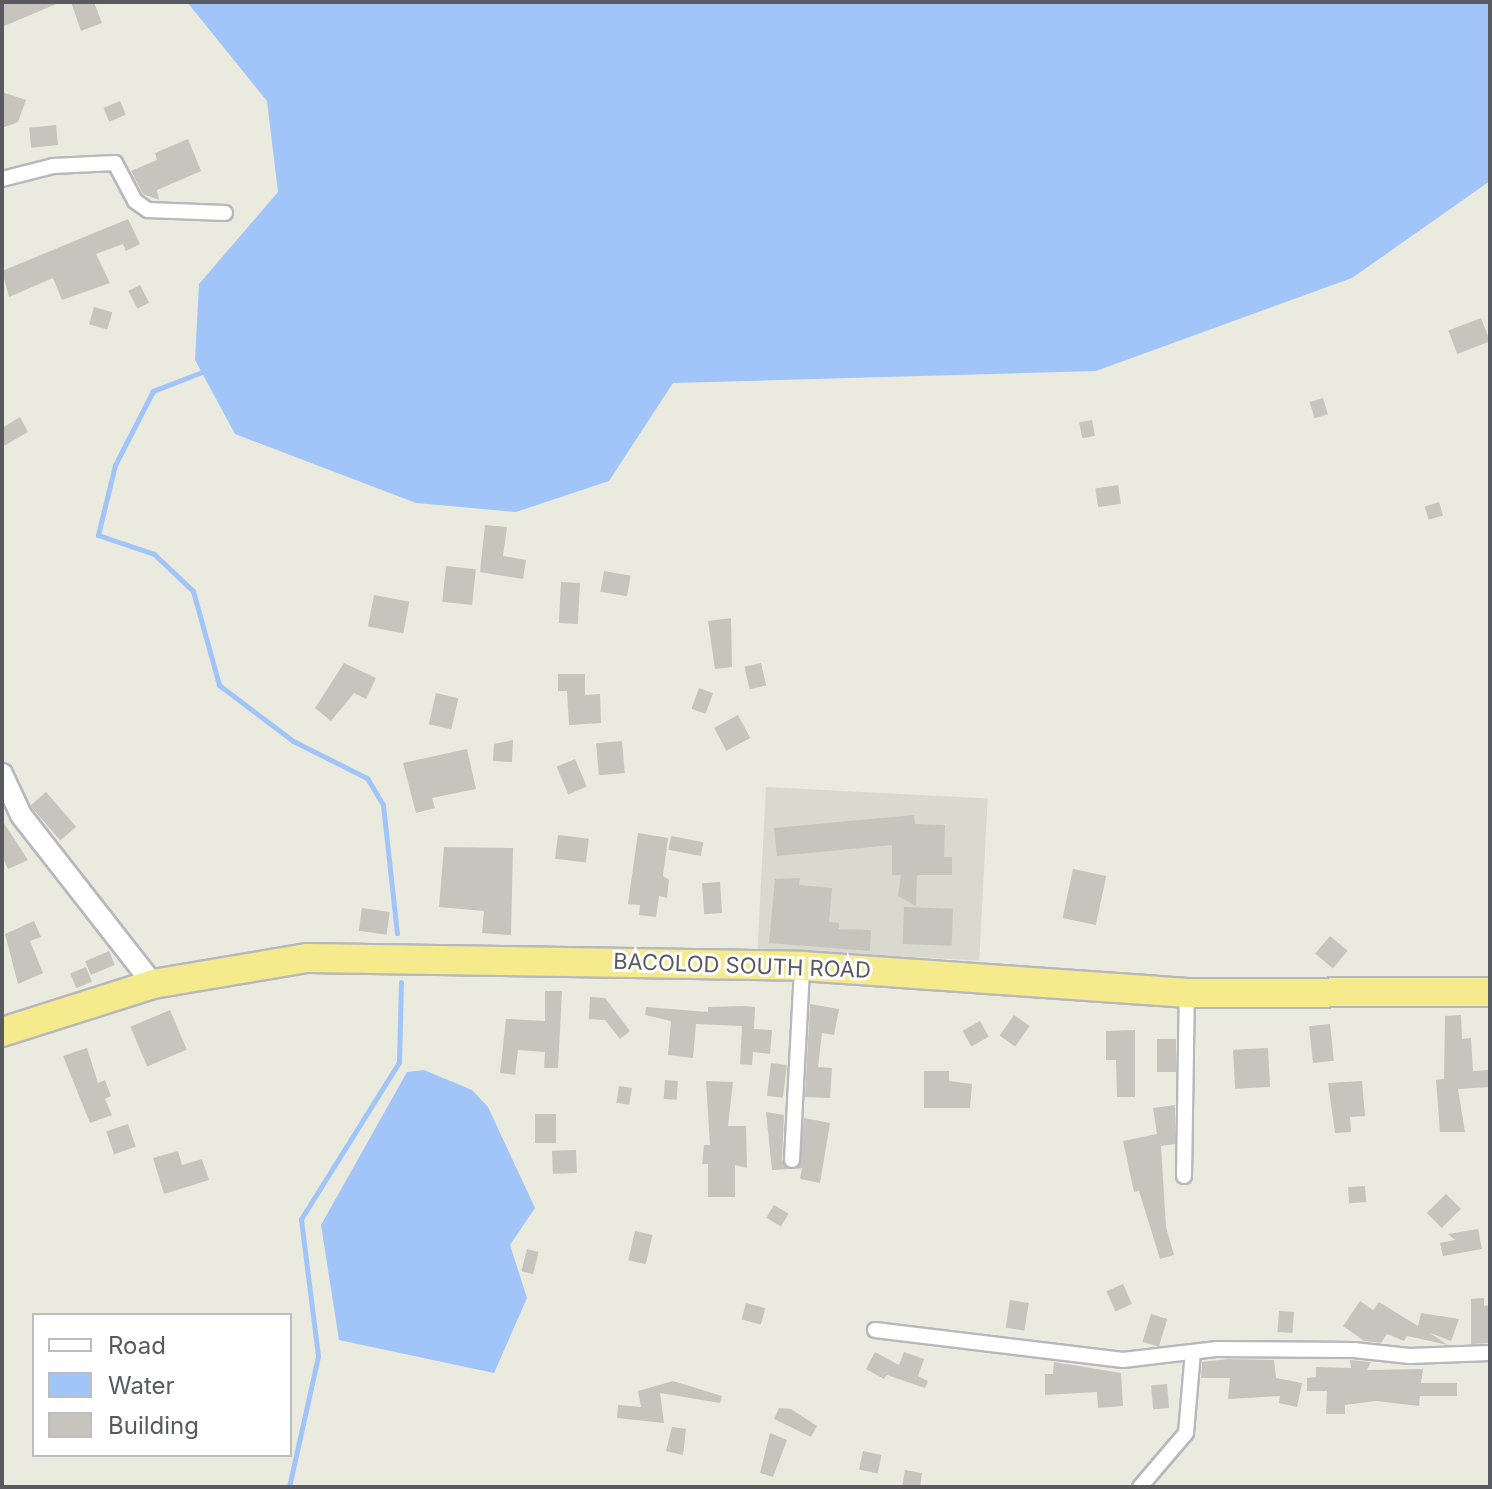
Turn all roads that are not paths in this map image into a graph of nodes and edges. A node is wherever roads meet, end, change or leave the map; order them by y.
1 (2, 179) edge
2 (225, 213) dead end
3 (2, 774) edge
4 (802, 966) junction
5 (153, 984) junction
6 (1490, 992) edge
7 (1187, 993) junction
8 (2, 1032) edge
9 (792, 1160) dead end
10 (1184, 1176) dead end
11 (875, 1330) dead end
12 (1193, 1352) junction
13 (1490, 1353) edge
14 (1140, 1487) edge

1 - 2 street
3 - 5 street
4 - 5 highway, BACOLOD SOUTH ROAD
4 - 7 highway, BACOLOD SOUTH ROAD
4 - 9 street
5 - 8 highway, BACOLOD SOUTH ROAD
6 - 7 highway, BACOLOD SOUTH ROAD
7 - 10 street
11 - 12 street
12 - 13 street
12 - 14 street

